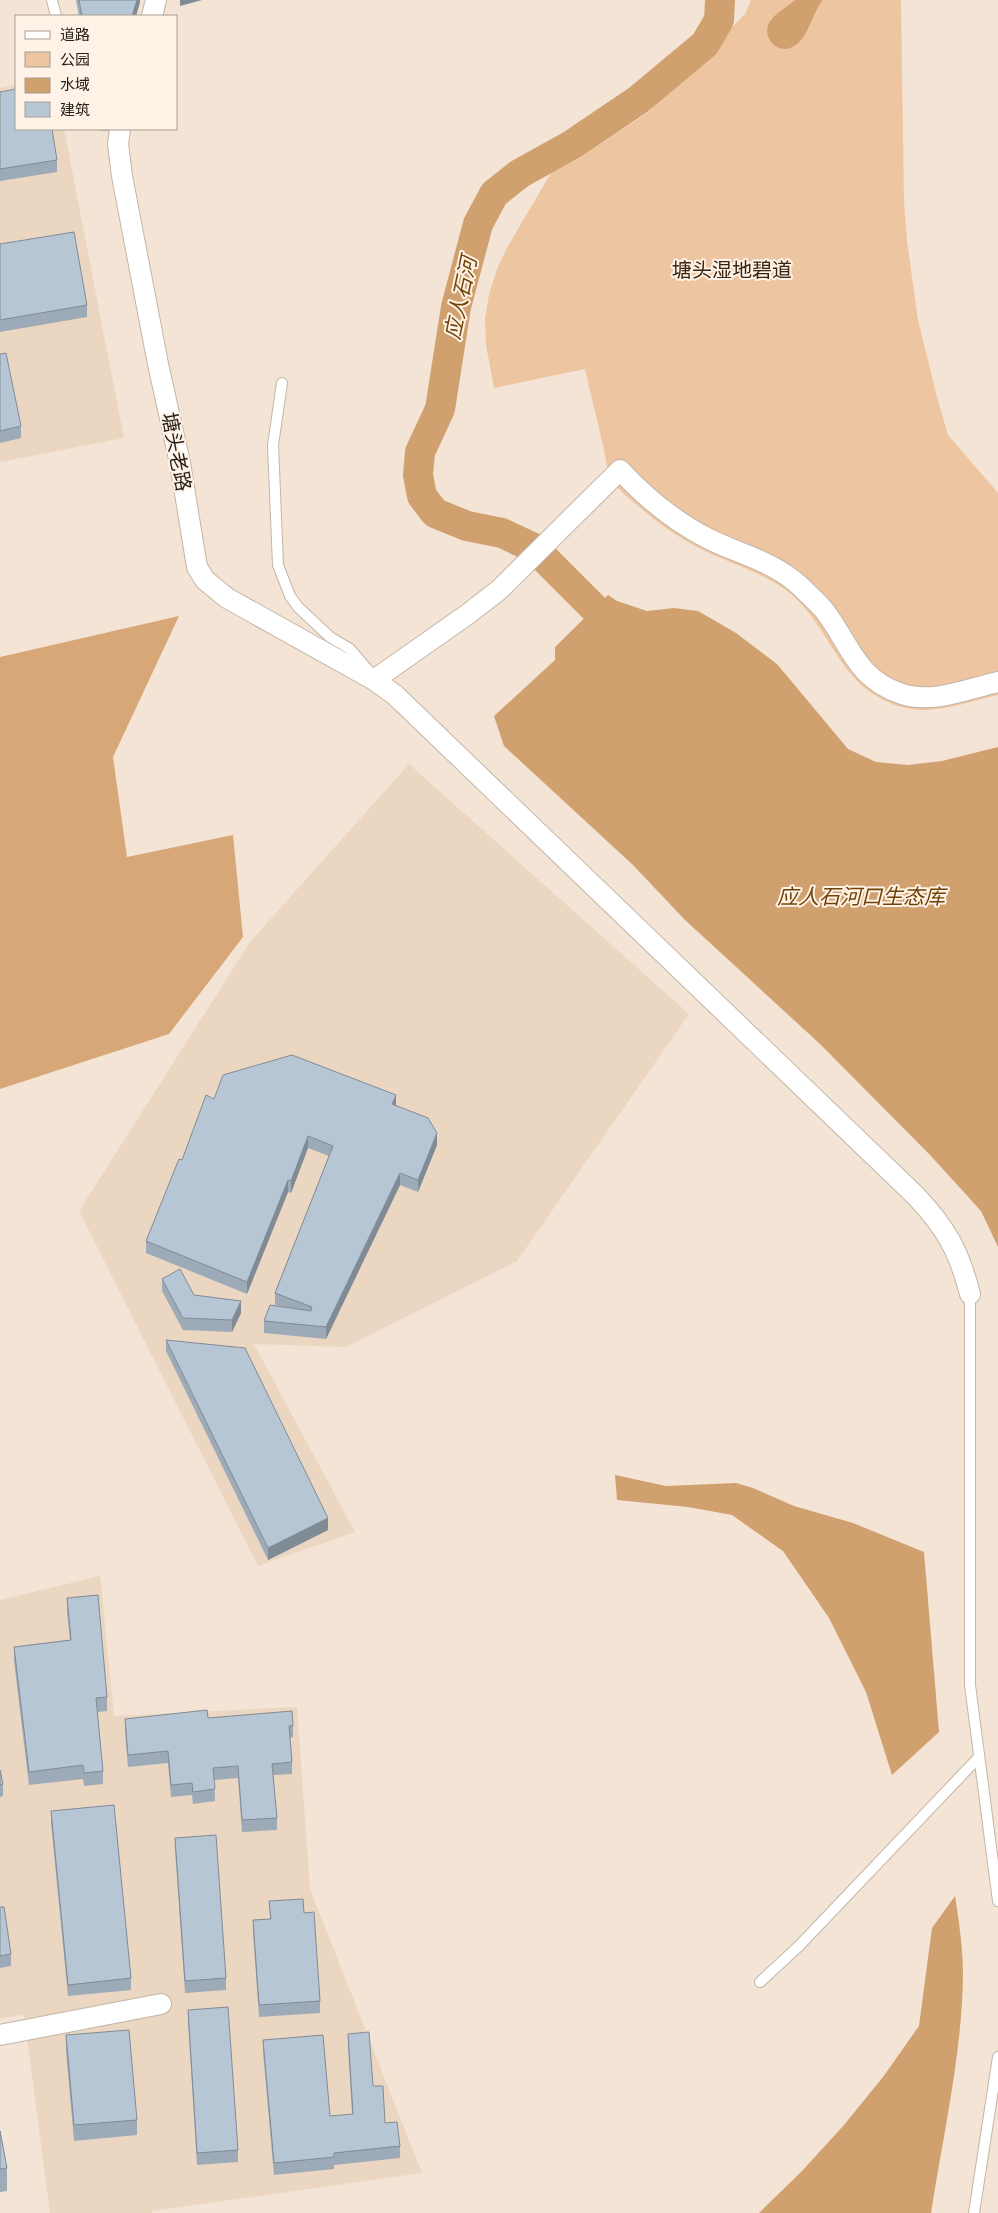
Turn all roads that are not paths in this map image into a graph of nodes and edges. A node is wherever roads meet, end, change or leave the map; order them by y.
1 (52, 0) edge
2 (156, 0) edge
3 (56, 15) edge
4 (152, 15) edge
5 (120, 130) edge
6 (282, 384) dead end
7 (374, 680) junction
8 (998, 682) edge
9 (970, 1294) joint
10 (979, 1757) junction
11 (998, 1901) edge
12 (760, 1982) dead end
13 (161, 2004) dead end
14 (0, 2035) edge
15 (998, 2057) edge
16 (974, 2213) edge

1 - 3 lane
2 - 4 street
5 - 7 street, 塘头老路
6 - 7 lane
7 - 8 street
7 - 9 street, 塘头老路
9 - 10 lane
10 - 11 lane
10 - 12 lane
13 - 14 street
15 - 16 lane

